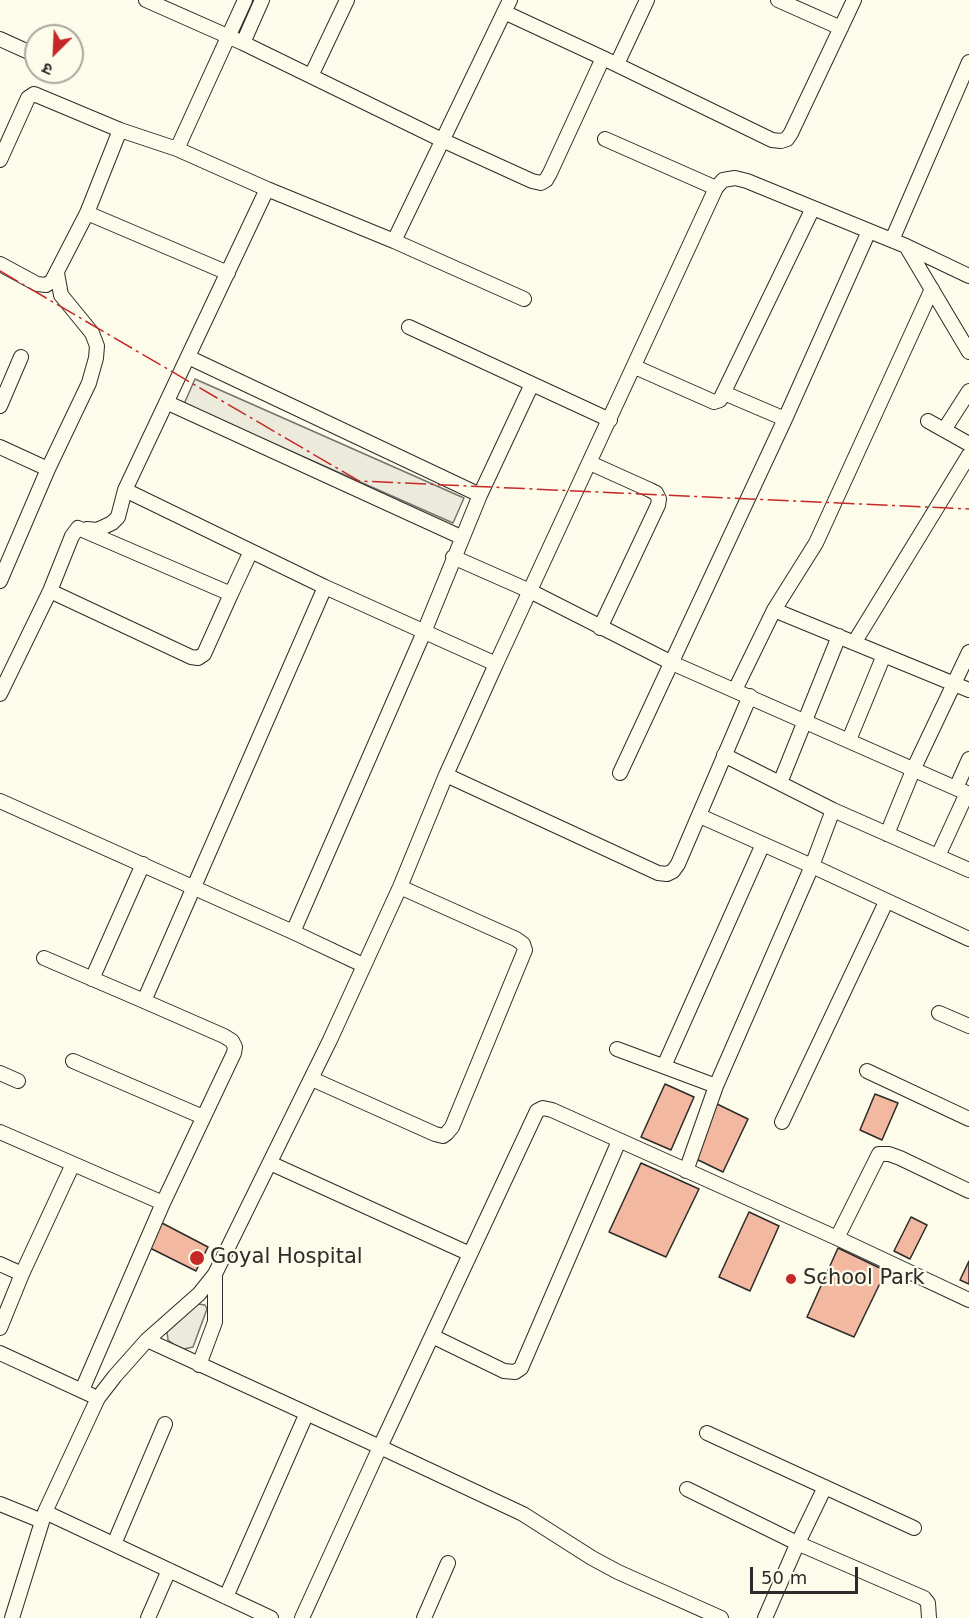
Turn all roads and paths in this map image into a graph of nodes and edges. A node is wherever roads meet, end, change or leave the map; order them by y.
1 (146, 0) edge
2 (245, 0) edge
3 (262, 0) edge
4 (347, 0) edge
5 (647, 0) edge
6 (778, 0) edge
7 (854, 0) edge
8 (507, 6) edge
9 (841, 28) junction
10 (228, 37) junction
11 (0, 39) edge
12 (243, 43) junction
13 (24, 50) edge
14 (603, 58) junction
15 (969, 62) edge
16 (617, 64) junction
17 (311, 76) junction
18 (120, 129) junction
19 (605, 139) dead end
20 (442, 140) junction
21 (177, 149) junction
22 (0, 160) edge
23 (716, 188) junction
24 (267, 189) junction
25 (813, 208) junction
26 (87, 213) junction
27 (869, 231) junction
28 (892, 240) junction
29 (394, 241) junction
30 (906, 246) junction
31 (0, 264) edge
32 (57, 273) junction
33 (228, 273) junction
34 (969, 276) edge
35 (932, 289) junction
36 (524, 299) dead end
37 (409, 327) dead end
38 (969, 352) edge
39 (21, 357) dead end
40 (188, 357) junction
41 (635, 367) junction
42 (532, 384) junction
43 (969, 391) edge
44 (724, 393) junction
45 (168, 403) junction
46 (0, 406) edge
47 (785, 419) junction
48 (610, 420) junction
49 (928, 420) dead end
50 (944, 430) junction
51 (969, 444) edge
52 (0, 447) edge
53 (969, 455) edge
54 (590, 463) junction
55 (48, 469) junction
56 (125, 490) junction
57 (480, 495) junction
58 (78, 528) junction
59 (462, 537) junction
60 (251, 550) junction
61 (453, 557) junction
62 (0, 581) edge
63 (325, 586) junction
64 (50, 591) junction
65 (530, 591) junction
66 (231, 594) junction
67 (774, 610) junction
68 (600, 628) junction
69 (424, 632) junction
70 (839, 636) junction
71 (854, 643) junction
72 (969, 652) edge
73 (884, 655) junction
74 (672, 663) junction
75 (496, 664) junction
76 (953, 684) junction
77 (735, 690) junction
78 (969, 690) edge
79 (0, 694) edge
80 (750, 696) junction
81 (804, 721) junction
82 (849, 740) junction
83 (724, 755) junction
84 (969, 759) edge
85 (914, 768) junction
86 (620, 773) dead end
87 (446, 775) junction
88 (780, 783) junction
89 (964, 791) edge
90 (0, 801) edge
91 (833, 810) junction
92 (700, 816) junction
93 (886, 834) junction
94 (763, 844) junction
95 (938, 856) junction
96 (143, 864) junction
97 (812, 866) junction
98 (969, 870) edge
99 (400, 887) junction
100 (194, 888) junction
101 (886, 902) junction
102 (293, 932) junction
103 (969, 939) edge
104 (44, 958) dead end
105 (363, 965) junction
106 (92, 979) junction
107 (144, 1001) junction
108 (939, 1013) dead end
109 (969, 1026) edge
110 (617, 1049) dead end
111 (73, 1061) dead end
112 (664, 1066) junction
113 (867, 1071) dead end
114 (0, 1073) edge
115 (312, 1079) junction
116 (18, 1081) dead end
117 (717, 1086) junction
118 (202, 1117) junction
119 (969, 1119) edge
120 (782, 1122) dead end
121 (0, 1132) edge
122 (619, 1141) junction
123 (270, 1163) junction
124 (73, 1164) junction
125 (686, 1171) junction
126 (969, 1191) edge
127 (164, 1203) junction
128 (837, 1238) junction
129 (470, 1254) junction
130 (0, 1264) edge
131 (22, 1274) junction
132 (215, 1274) junction
133 (969, 1300) edge
134 (0, 1328) edge
135 (432, 1336) junction
136 (147, 1340) junction
137 (0, 1353) edge
138 (199, 1365) junction
139 (82, 1390) junction
140 (98, 1398) junction
141 (306, 1414) junction
142 (165, 1424) dead end
143 (707, 1433) dead end
144 (380, 1447) junction
145 (825, 1487) junction
146 (687, 1489) dead end
147 (0, 1504) edge
148 (43, 1517) junction
149 (914, 1528) dead end
150 (797, 1543) junction
151 (114, 1544) junction
152 (448, 1563) dead end
153 (169, 1570) junction
154 (226, 1597) junction
155 (12, 1618) edge
156 (148, 1618) edge
157 (272, 1618) edge
158 (302, 1618) edge
159 (424, 1618) edge
160 (721, 1618) edge
161 (765, 1618) edge
162 (929, 1618) edge

1 - 10 street
2 - 10 street
3 - 12 street
4 - 17 street
5 - 16 street
6 - 9 street
7 - 9 street
8 - 14 street
8 - 20 street
9 - 16 street
10 - 12 street
10 - 21 street
11 - 13 street
12 - 17 street
14 - 16 street
14 - 20 street
15 - 28 street
17 - 20 street
18 - 21 street
18 - 22 street
18 - 26 street
19 - 23 street
20 - 29 street
21 - 24 street
23 - 25 street
23 - 41 street
24 - 29 street
24 - 33 street
25 - 27 street
25 - 44 street
26 - 32 street
26 - 33 street
27 - 28 street
27 - 47 street
28 - 30 street
29 - 36 street
30 - 34 street
30 - 35 street
31 - 32 street
32 - 55 street
33 - 40 street
35 - 38 street
35 - 67 street
37 - 42 street
39 - 46 street
40 - 45 street
40 - 57 street
41 - 44 street
41 - 48 street
42 - 48 street
42 - 57 street
43 - 50 street
44 - 47 street
45 - 56 street
45 - 59 street
47 - 74 street
48 - 54 street
49 - 50 street
50 - 51 street
52 - 55 street
53 - 71 street
54 - 65 street
54 - 68 street
55 - 62 street
56 - 58 street
56 - 60 street
57 - 59 street
58 - 64 street
58 - 66 street
59 - 61 street
60 - 63 street
60 - 66 street
61 - 65 street
61 - 69 street
63 - 69 street
63 - 100 street
64 - 66 street
64 - 79 street
65 - 68 street
65 - 75 street
67 - 70 street
67 - 77 street
68 - 74 street
69 - 75 street
69 - 102 street
70 - 71 street
70 - 81 street
71 - 73 street
72 - 76 street
73 - 76 street
73 - 82 street
74 - 77 street
74 - 86 street
75 - 87 street
76 - 78 street
76 - 85 street
77 - 80 street
80 - 81 street
80 - 83 street
81 - 82 street
81 - 88 street
82 - 85 street
83 - 88 street
83 - 92 street
84 - 89 street
85 - 89 street
85 - 93 street
87 - 92 street
87 - 99 street
88 - 91 street
89 - 95 street
90 - 96 street
91 - 93 street
91 - 97 street
92 - 94 street
93 - 95 street
94 - 97 street
94 - 112 street
95 - 98 street
96 - 100 street
96 - 106 street
97 - 101 street
97 - 117 street
99 - 105 street
99 - 115 street
100 - 102 street
100 - 107 street
101 - 103 street
101 - 120 street
102 - 105 street
104 - 106 street
105 - 115 street
106 - 107 street
107 - 118 street
108 - 109 street
110 - 112 street
111 - 118 street
112 - 117 street
113 - 119 street
114 - 116 street
115 - 123 street
117 - 125 street
118 - 127 street
121 - 124 street
122 - 125 street
122 - 129 street
122 - 135 street
123 - 129 street
123 - 132 street
124 - 127 street
124 - 131 street
125 - 128 street
126 - 128 street
127 - 139 street
128 - 133 street
129 - 135 street
130 - 131 street
131 - 134 street
132 - 136 street
132 - 138 street
135 - 144 street
136 - 138 street
136 - 140 street
137 - 139 street
138 - 141 street
139 - 140 street
140 - 148 street
141 - 144 street
141 - 154 street
142 - 151 street
143 - 145 street
144 - 158 street
144 - 160 street
145 - 149 street
145 - 150 street
146 - 150 street
147 - 148 street
148 - 151 street
148 - 155 street
150 - 161 street
150 - 162 street
151 - 153 street
152 - 159 street
153 - 154 street
153 - 156 street
154 - 157 street

